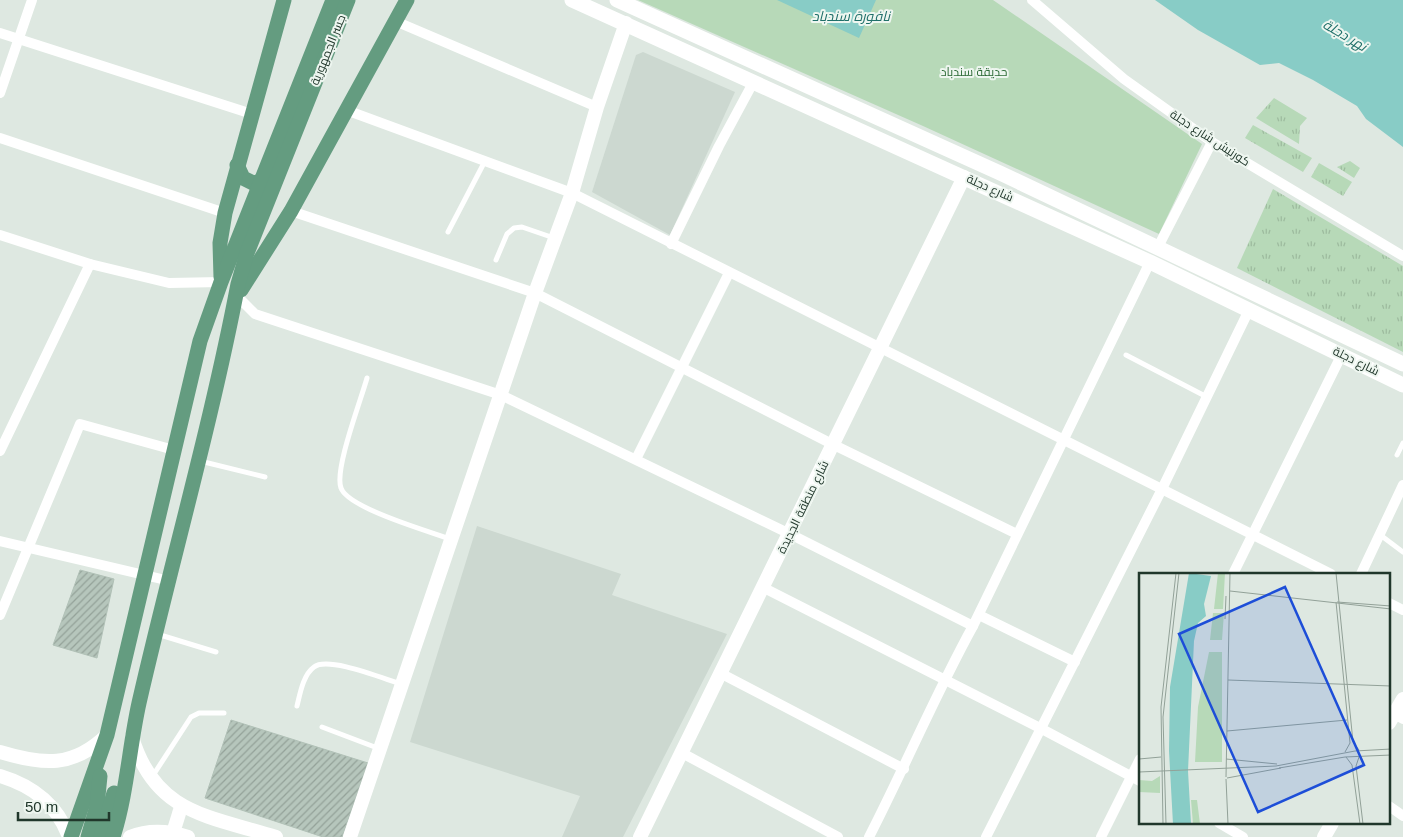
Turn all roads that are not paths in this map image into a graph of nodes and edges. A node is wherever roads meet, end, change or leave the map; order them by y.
1 (32, 0) edge
2 (284, 0) edge
3 (333, 0) edge
4 (348, 0) edge
5 (407, 0) edge
6 (572, 0) edge
7 (1032, 0) edge
8 (624, 3) edge
9 (394, 21) junction
10 (626, 23) junction
11 (0, 33) edge
12 (19, 39) junction
13 (754, 81) junction
14 (0, 93) edge
15 (302, 99) junction
16 (597, 107) junction
17 (346, 110) junction
18 (252, 114) junction
19 (0, 138) edge
20 (1212, 142) junction
21 (485, 161) junction
22 (237, 165) junction
23 (964, 177) junction
24 (262, 181) junction
25 (572, 193) junction
26 (291, 211) junction
27 (225, 213) junction
28 (448, 232) dead end
29 (0, 237) edge
30 (554, 238) junction
31 (671, 244) junction
32 (1158, 247) junction
33 (1403, 256) edge
34 (496, 260) dead end
35 (1150, 262) junction
36 (90, 264) junction
37 (729, 273) junction
38 (221, 282) junction
39 (534, 293) junction
40 (236, 295) junction
41 (1249, 310) junction
42 (880, 350) junction
43 (1342, 354) junction
44 (1126, 355) dead end
45 (1403, 364) edge
46 (683, 367) junction
47 (367, 378) dead end
48 (1403, 385) edge
49 (501, 395) junction
50 (1207, 397) junction
51 (1063, 441) junction
52 (1403, 443) edge
53 (834, 445) junction
54 (174, 450) junction
55 (0, 451) edge
56 (1396, 455) dead end
57 (636, 459) junction
58 (198, 461) junction
59 (265, 477) dead end
60 (1403, 485) edge
61 (1162, 490) junction
62 (790, 534) junction
63 (1017, 534) junction
64 (1379, 534) junction
65 (1252, 535) junction
66 (451, 540) junction
67 (0, 542) edge
68 (29, 549) junction
69 (1403, 552) edge
70 (1233, 573) edge
71 (1329, 573) edge
72 (1361, 573) edge
73 (145, 576) junction
74 (170, 581) junction
75 (764, 588) junction
76 (1390, 604) edge
77 (1403, 610) edge
78 (0, 615) edge
79 (979, 615) junction
80 (973, 626) junction
81 (156, 634) junction
82 (216, 652) dead end
83 (1075, 662) junction
84 (722, 674) junction
85 (944, 680) junction
86 (402, 684) junction
87 (1403, 700) edge
88 (296, 706) dead end
89 (224, 713) dead end
90 (1396, 719) edge
91 (322, 726) dead end
92 (1040, 728) junction
93 (107, 735) junction
94 (132, 737) junction
95 (380, 749) junction
96 (0, 752) edge
97 (682, 753) junction
98 (100, 757) junction
99 (28, 760) junction
100 (1139, 764) edge
101 (904, 769) junction
102 (0, 776) edge
103 (151, 779) junction
104 (1136, 779) edge
105 (21, 783) junction
106 (181, 807) junction
107 (1390, 807) edge
108 (1403, 816) edge
109 (1221, 824) edge
110 (1331, 824) edge
111 (1233, 830) edge
112 (173, 833) junction
113 (70, 837) edge
114 (88, 837) edge
115 (101, 837) edge
116 (113, 837) edge
117 (130, 837) edge
118 (188, 837) edge
119 (276, 837) edge
120 (350, 837) edge
121 (640, 837) edge
122 (838, 837) edge
123 (870, 837) edge
124 (986, 837) edge
125 (1102, 837) edge
126 (1243, 837) edge
127 (1324, 837) edge

1 - 12 street
2 - 18 main road
3 - 15 main road, جسر الجمهورية
4 - 15 main road, جسر الجمهورية
5 - 9 main road
6 - 10 main road, شارع دجلة
7 - 20 street, كورنيش شارع دجلة
8 - 10 main road
8 - 32 main road, شارع دجلة
9 - 16 street
9 - 17 main road
10 - 13 main road, شارع دجلة
10 - 16 street
11 - 12 street
12 - 14 street
12 - 18 street
13 - 23 main road, شارع دجلة
13 - 31 street
15 - 24 main road
15 - 40 main road
16 - 25 street
17 - 21 street
17 - 26 main road
18 - 22 main road
19 - 27 street
20 - 32 street
20 - 33 street, كورنيش شارع دجلة
21 - 25 street
21 - 28 lane
22 - 24 main road
22 - 27 main road
23 - 35 main road, شارع دجلة
23 - 42 street, شارع منطقة الجديدة
24 - 38 main road
25 - 30 street
25 - 31 street
26 - 39 street
26 - 40 main road
27 - 38 main road
29 - 36 street
30 - 34 lane
30 - 39 street
31 - 37 street
32 - 45 main road, شارع دجلة
35 - 41 main road, شارع دجلة
35 - 51 street
36 - 38 street
36 - 55 street
37 - 42 street
37 - 46 street
38 - 54 main road
39 - 46 street
39 - 49 street
40 - 49 street
40 - 58 main road
41 - 43 main road, شارع دجلة
41 - 50 street
42 - 51 street
42 - 53 street, شارع منطقة الجديدة
43 - 48 main road, شارع دجلة
43 - 65 street
44 - 50 lane
46 - 53 street
46 - 57 street
47 - 66 lane
49 - 57 street
49 - 66 street
50 - 61 street
51 - 61 street
51 - 63 street
52 - 56 lane
53 - 62 street, شارع منطقة الجديدة
53 - 63 street
54 - 68 street
54 - 73 main road
57 - 62 street
58 - 59 lane
58 - 74 main road
60 - 64 street
61 - 65 street
61 - 83 street
62 - 75 street, شارع منطقة الجديدة
62 - 80 street
63 - 79 street
64 - 69 lane
64 - 72 street
65 - 70 street
65 - 71 street
66 - 86 street
67 - 68 street
68 - 73 street
68 - 78 street
73 - 74 street
73 - 93 main road
74 - 81 main road
75 - 84 street, شارع منطقة الجديدة
75 - 85 street
76 - 77 street
79 - 80 street
79 - 83 street
80 - 85 street
81 - 82 lane
81 - 94 main road
83 - 92 street
84 - 97 street, شارع منطقة الجديدة
84 - 101 street
85 - 92 street
85 - 101 street
86 - 88 lane
86 - 95 street
87 - 90 street
89 - 103 lane
91 - 95 lane
92 - 104 street
92 - 124 street
93 - 98 main road
93 - 99 street
94 - 103 street
94 - 115 main road
94 - 116 main road
95 - 120 street
96 - 99 street
97 - 121 street, شارع منطقة الجديدة
97 - 122 street
98 - 113 main road
98 - 114 main road
99 - 105 street
100 - 104 street
101 - 123 street
102 - 105 street
103 - 106 street
104 - 125 street
105 - 113 street
106 - 112 street
106 - 119 street
107 - 108 street
109 - 111 street
110 - 127 street
111 - 126 street
112 - 117 street
112 - 118 street

